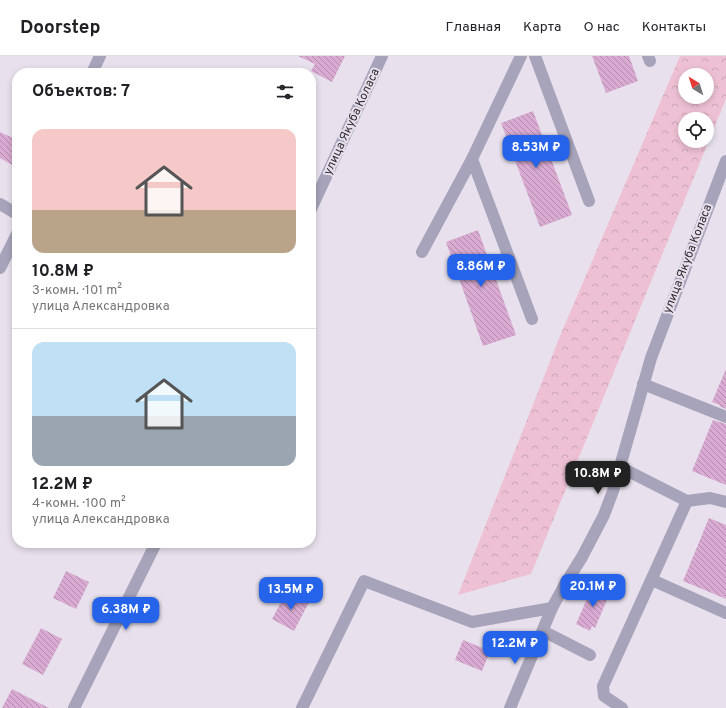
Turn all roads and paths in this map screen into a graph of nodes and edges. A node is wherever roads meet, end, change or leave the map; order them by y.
1 (100, 56) edge
2 (382, 56) edge
3 (521, 56) edge
4 (535, 56) edge
5 (94, 68) edge
6 (472, 159) junction
7 (726, 161) edge
8 (316, 198) edge
9 (589, 201) dead end
10 (0, 204) edge
11 (12, 211) edge
12 (12, 244) edge
13 (422, 252) dead end
14 (0, 268) edge
15 (532, 319) dead end
16 (643, 384) junction
17 (726, 416) edge
18 (620, 466) junction
19 (687, 501) junction
20 (726, 502) edge
21 (154, 548) edge
22 (652, 580) junction
23 (552, 608) junction
24 (726, 613) edge
25 (542, 631) junction
26 (590, 654) dead end
27 (74, 708) edge
28 (302, 708) edge
29 (510, 708) edge
30 (622, 708) edge

1 - 5 street
2 - 8 street, улица Якуба Коласа
3 - 6 street
4 - 9 street
6 - 13 street
6 - 15 street
7 - 16 street, улица Якуба Коласа
10 - 11 street
12 - 14 street
16 - 17 street
16 - 18 street, улица Якуба Коласа
18 - 19 street
18 - 23 street, улица Якуба Коласа
19 - 20 street
19 - 22 street
21 - 27 street
22 - 24 street
22 - 30 street
23 - 25 street, улица Якуба Коласа
23 - 28 street
25 - 26 street
25 - 29 street, улица Якуба Коласа

